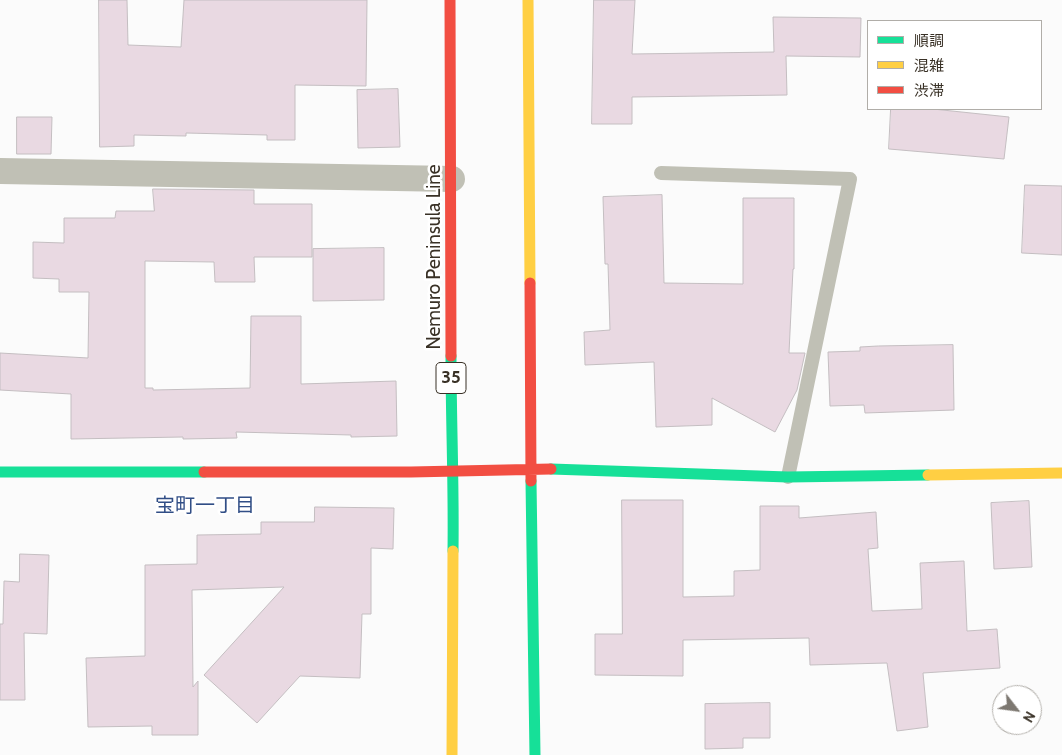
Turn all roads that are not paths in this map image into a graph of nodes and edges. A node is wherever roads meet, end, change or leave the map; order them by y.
1 (450, 0) edge
2 (528, 0) edge
3 (0, 171) edge
4 (661, 172) dead end
5 (452, 179) junction
6 (531, 469) junction
7 (0, 472) edge
8 (454, 472) junction
9 (1061, 473) dead end
10 (788, 477) junction
11 (452, 755) edge
12 (535, 755) edge

1 - 5 main road, Nemuro Peninsula Line / 35
2 - 6 main road
3 - 5 street
4 - 10 lane
5 - 8 main road, Nemuro Peninsula Line / 35
6 - 8 main road
6 - 10 main road
6 - 12 main road
7 - 8 main road
8 - 11 main road, Nemuro Peninsula Line / 35
9 - 10 main road

